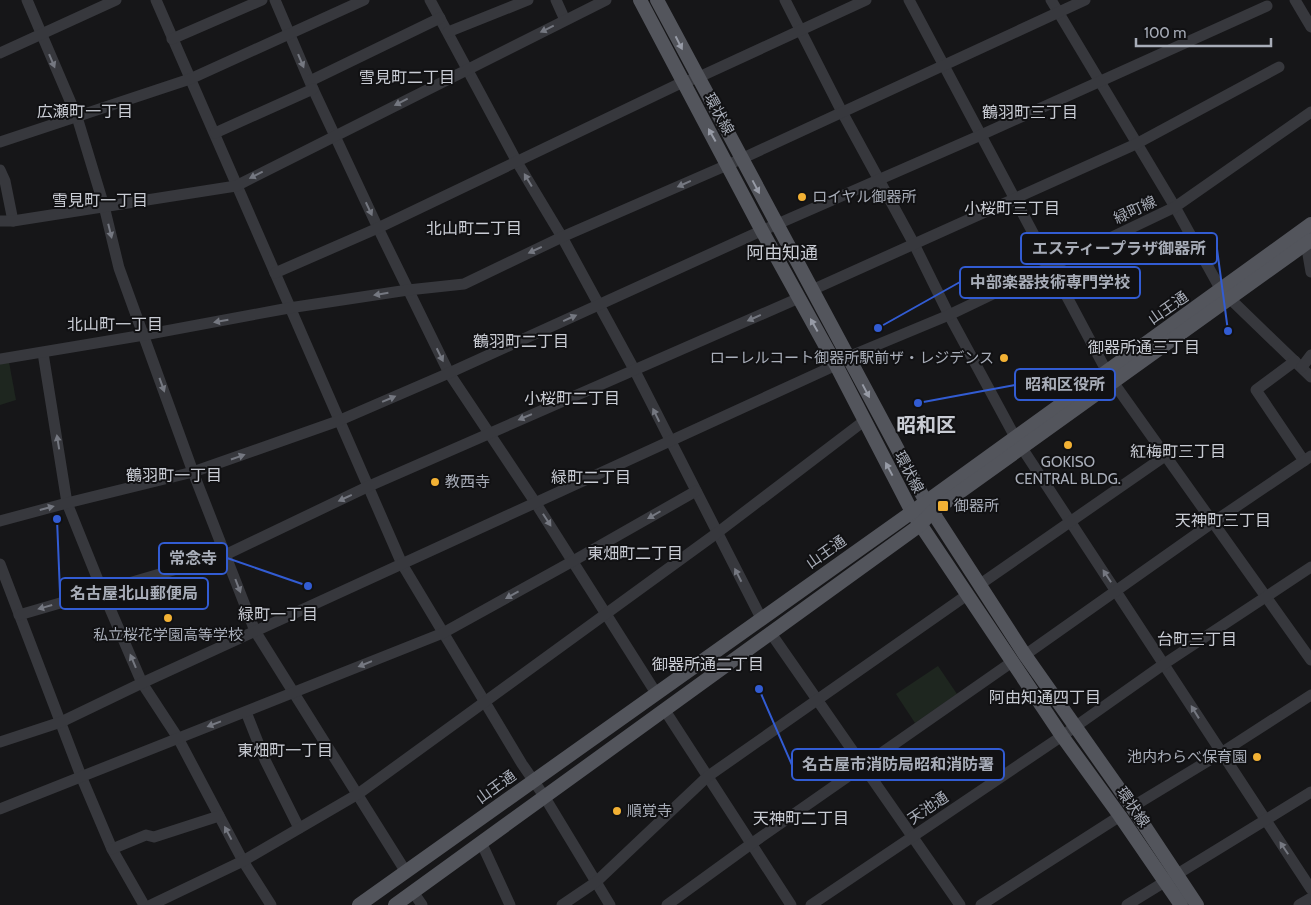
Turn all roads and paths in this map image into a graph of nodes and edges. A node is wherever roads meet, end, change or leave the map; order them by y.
1 (26, 0) edge
2 (116, 0) edge
3 (156, 0) edge
4 (262, 0) edge
5 (275, 0) edge
6 (364, 0) edge
7 (430, 0) edge
8 (528, 0) edge
9 (556, 0) edge
10 (606, 0) edge
11 (640, 0) edge
12 (657, 0) edge
13 (785, 0) edge
14 (866, 0) edge
15 (909, 0) edge
16 (1051, 0) edge
17 (1085, 0) edge
18 (1295, 0) edge
19 (1268, 6) dead end
20 (1058, 12) junction
21 (440, 18) junction
22 (565, 20) junction
23 (1311, 27) edge
24 (801, 30) junction
25 (448, 32) junction
26 (41, 34) junction
27 (290, 34) junction
28 (172, 39) junction
29 (0, 53) edge
30 (944, 65) junction
31 (1279, 67) dead end
32 (467, 68) junction
33 (697, 78) junction
34 (190, 79) junction
35 (1099, 81) junction
36 (683, 82) junction
37 (312, 85) junction
38 (842, 112) junction
39 (1311, 112) edge
40 (77, 117) junction
41 (215, 133) junction
42 (981, 135) junction
43 (335, 136) junction
44 (0, 142) edge
45 (1136, 144) junction
46 (517, 162) junction
47 (735, 162) junction
48 (0, 170) edge
49 (878, 180) junction
50 (236, 186) junction
51 (1015, 199) junction
52 (104, 206) junction
53 (1175, 208) junction
54 (0, 221) edge
55 (13, 221) junction
56 (1311, 224) edge
57 (777, 226) junction
58 (378, 228) junction
59 (762, 231) junction
60 (562, 238) junction
61 (1309, 242) edge
62 (914, 244) junction
63 (1051, 266) junction
64 (1311, 272) edge
65 (275, 273) junction
66 (408, 290) junction
67 (812, 290) junction
68 (1225, 294) junction
69 (799, 298) junction
70 (599, 305) junction
71 (290, 308) junction
72 (949, 315) junction
73 (144, 335) junction
74 (43, 352) junction
75 (1311, 355) edge
76 (0, 359) edge
77 (842, 361) junction
78 (1298, 364) junction
79 (634, 371) junction
80 (449, 373) junction
81 (1110, 377) junction
82 (1311, 377) edge
83 (338, 421) junction
84 (864, 421) junction
85 (488, 433) junction
86 (670, 441) junction
87 (1018, 443) junction
88 (1165, 456) junction
89 (1307, 458) edge
90 (193, 472) junction
91 (367, 487) junction
92 (696, 491) junction
93 (535, 502) junction
94 (67, 503) junction
95 (929, 507) junction
96 (912, 512) junction
97 (0, 521) edge
98 (1071, 521) junction
99 (1212, 523) junction
100 (920, 525) junction
101 (717, 533) junction
102 (225, 555) junction
103 (573, 561) junction
104 (0, 564) edge
105 (402, 564) junction
106 (1311, 567) edge
107 (979, 585) junction
108 (102, 590) junction
109 (1117, 592) junction
110 (967, 595) junction
111 (1265, 597) junction
112 (606, 613) junction
113 (19, 615) junction
114 (761, 618) junction
115 (255, 631) junction
116 (770, 632) junction
117 (443, 633) junction
118 (1025, 655) junction
119 (1311, 660) edge
120 (1012, 662) junction
121 (1164, 664) junction
122 (142, 682) junction
123 (294, 693) junction
124 (656, 693) junction
125 (1311, 695) edge
126 (819, 700) junction
127 (485, 702) junction
128 (664, 709) junction
129 (246, 712) junction
130 (61, 722) junction
131 (1074, 726) junction
132 (1062, 736) junction
133 (178, 738) junction
134 (0, 742) edge
135 (1221, 753) junction
136 (864, 766) junction
137 (81, 776) junction
138 (707, 777) junction
139 (533, 781) junction
140 (1311, 792) edge
141 (358, 794) junction
142 (544, 796) junction
143 (1132, 807) junction
144 (0, 809) edge
145 (219, 816) junction
146 (1120, 816) junction
147 (1265, 820) junction
148 (300, 828) junction
149 (913, 836) junction
150 (481, 842) junction
151 (751, 844) junction
152 (112, 849) junction
153 (243, 861) junction
154 (406, 872) junction
155 (1171, 878) junction
156 (596, 882) junction
157 (1311, 889) edge
158 (413, 892) junction
159 (1311, 898) edge
160 (144, 905) edge
161 (151, 905) edge
162 (271, 905) edge
163 (359, 905) edge
164 (394, 905) edge
165 (422, 905) edge
166 (510, 905) edge
167 (562, 905) edge
168 (610, 905) edge
169 (667, 905) edge
170 (791, 905) edge
171 (811, 905) edge
172 (960, 905) edge
173 (981, 905) edge
174 (1127, 905) edge
175 (1181, 905) edge
176 (1197, 905) edge
177 (1299, 905) edge

1 - 26 street
2 - 26 street
3 - 28 street
4 - 28 street
5 - 27 street
6 - 27 street
7 - 21 street
8 - 25 street
9 - 22 street
10 - 22 street
11 - 36 main road, 環状線
12 -> 33 main road, 環状線
13 - 24 street
14 - 24 street
15 - 30 street
16 - 20 street
17 - 20 street
18 - 23 street
19 - 35 street
20 - 30 street
20 - 35 street
21 - 25 street
21 - 37 street
22 -> 32 street
24 - 33 street
24 - 38 street
25 - 32 street
26 - 29 street
26 -> 40 street
27 - 34 street
27 -> 37 street
28 - 34 street
30 - 38 street
30 - 42 street
31 - 45 street
32 -> 43 street
32 - 46 street
33 - 36 street
33 - 47 main road, 環状線
34 - 40 street
34 - 41 street
35 - 42 street
35 - 45 street
36 - 46 street
47 -> 36 main road, 環状線
37 - 41 street
37 - 43 street
38 - 47 street
38 - 49 street
39 - 53 street, 緑町線
40 - 44 street
40 - 52 street
41 - 50 street
42 - 49 street
42 - 51 street
43 -> 50 street
43 -> 58 street
45 - 51 street
45 - 53 street
46 - 58 street
60 -> 46 street
47 -> 57 main road, 環状線
47 - 59 main road, 環状線
47 -> 60 street
48 - 55 street
49 - 57 street
49 - 62 street
50 - 52 street
50 - 65 street
51 - 62 street
51 - 63 street
52 - 55 street
52 -> 73 street
53 - 63 street, 緑町線
53 - 68 street
54 - 55 street
56 - 68 main road, 山王通
57 - 59 street
57 - 67 main road, 環状線
58 - 65 street
58 - 66 street
59 - 69 main road, 環状線
59 - 70 street
60 -> 66 street
60 - 70 street
61 - 64 street
61 - 68 main road, 山王通
62 - 67 street
62 - 72 street
63 - 72 street, 緑町線
63 - 81 street
65 - 71 street
66 -> 71 street
66 -> 80 street
67 - 77 main road, 環状線
68 - 78 street
68 - 81 main road, 山王通
77 -> 69 main road, 環状線
69 -> 79 street
70 - 79 street
80 -> 70 street
71 -> 73 street
71 - 83 street
72 - 77 street, 緑町線
72 - 87 street
73 - 74 street
73 -> 90 street
74 - 76 street
94 -> 74 street
75 - 78 street
77 - 84 main road, 環状線
77 - 86 street, 緑町線
77 -> 95 main road, 環状線
78 - 82 street
78 - 89 street
79 -> 85 street
86 -> 79 street
83 -> 80 street
80 - 85 street
81 - 87 main road, 山王通
81 - 88 street
90 -> 83 street
83 - 91 street
96 -> 84 main road, 環状線
84 - 101 street
85 - 91 street
85 - 93 street
86 - 92 street
86 - 93 street, 緑町線
87 - 95 main road, 山王通
87 - 98 street
88 - 98 street
88 - 99 street
89 - 99 street
90 - 94 street
90 - 102 street
91 -> 102 street
91 - 105 street
92 - 101 street
92 -> 103 street
93 -> 103 street
93 - 105 street, 緑町線
97 -> 94 street
94 - 108 street
95 - 96 main road, 山王通
95 - 100 main road, 山王通
95 - 107 main road, 環状線
96 - 100 main road, 環状線
96 - 114 main road, 山王通
98 - 107 street
109 -> 98 street
99 - 109 street
99 - 111 street
100 - 110 main road, 環状線
100 - 116 main road, 山王通
101 - 112 street
114 -> 101 street
102 - 108 street
102 -> 115 street
103 - 112 street
103 -> 117 street
104 - 113 street
105 - 115 street, 緑町線
105 - 117 street
106 - 111 street, 天池通
107 - 118 main road, 環状線
108 -> 113 street
122 -> 108 street
109 - 118 street
109 - 121 street
110 - 120 main road, 環状線
110 - 126 street
111 - 119 street
111 - 121 street, 天池通
112 - 124 street
112 - 127 street
113 - 130 street
114 - 124 main road, 山王通
115 - 122 street, 緑町線
115 - 123 street
116 - 126 street
116 - 128 main road, 山王通
117 -> 123 street
117 - 127 street
118 - 131 main road, 環状線
120 - 132 main road, 環状線
120 - 136 street
121 - 131 street, 天池通
135 -> 121 street
122 - 130 street, 緑町線
122 - 133 street
123 - 129 street
123 - 141 street
124 - 139 main road, 山王通
125 - 135 street
126 - 136 street
126 - 138 street
127 - 139 street
127 - 141 street
128 - 138 street
128 - 142 main road, 山王通
129 -> 133 street
129 - 148 street
130 - 134 street, 緑町線
130 - 137 street
131 - 132 street, 天池通
131 - 143 main road, 環状線
132 - 146 main road, 環状線
132 - 149 street, 天池通
133 - 137 street
133 - 145 street
135 - 143 street
135 - 147 street
136 - 149 street
136 - 151 street
137 - 144 street
137 - 152 street
138 - 151 street
138 - 156 street
139 - 142 street
139 - 154 main road, 山王通
140 - 147 street
141 - 148 street
141 - 154 street
142 - 150 main road, 山王通
142 - 156 street
143 - 155 main road, 環状線
145 - 152 street
153 -> 145 street
146 - 155 main road, 環状線
146 - 173 street
147 - 155 street
157 -> 147 street
148 - 153 street
149 - 171 street, 天池通
149 - 172 street
150 - 158 main road, 山王通
150 - 166 street
151 - 169 street
151 - 170 street
152 - 160 street
153 - 161 street
153 - 162 street
154 - 163 main road, 山王通
155 - 174 street
155 - 175 main road, 環状線
155 - 176 main road, 環状線
156 - 167 street
156 - 168 street
158 - 164 main road, 山王通
158 - 165 street
159 - 177 street

